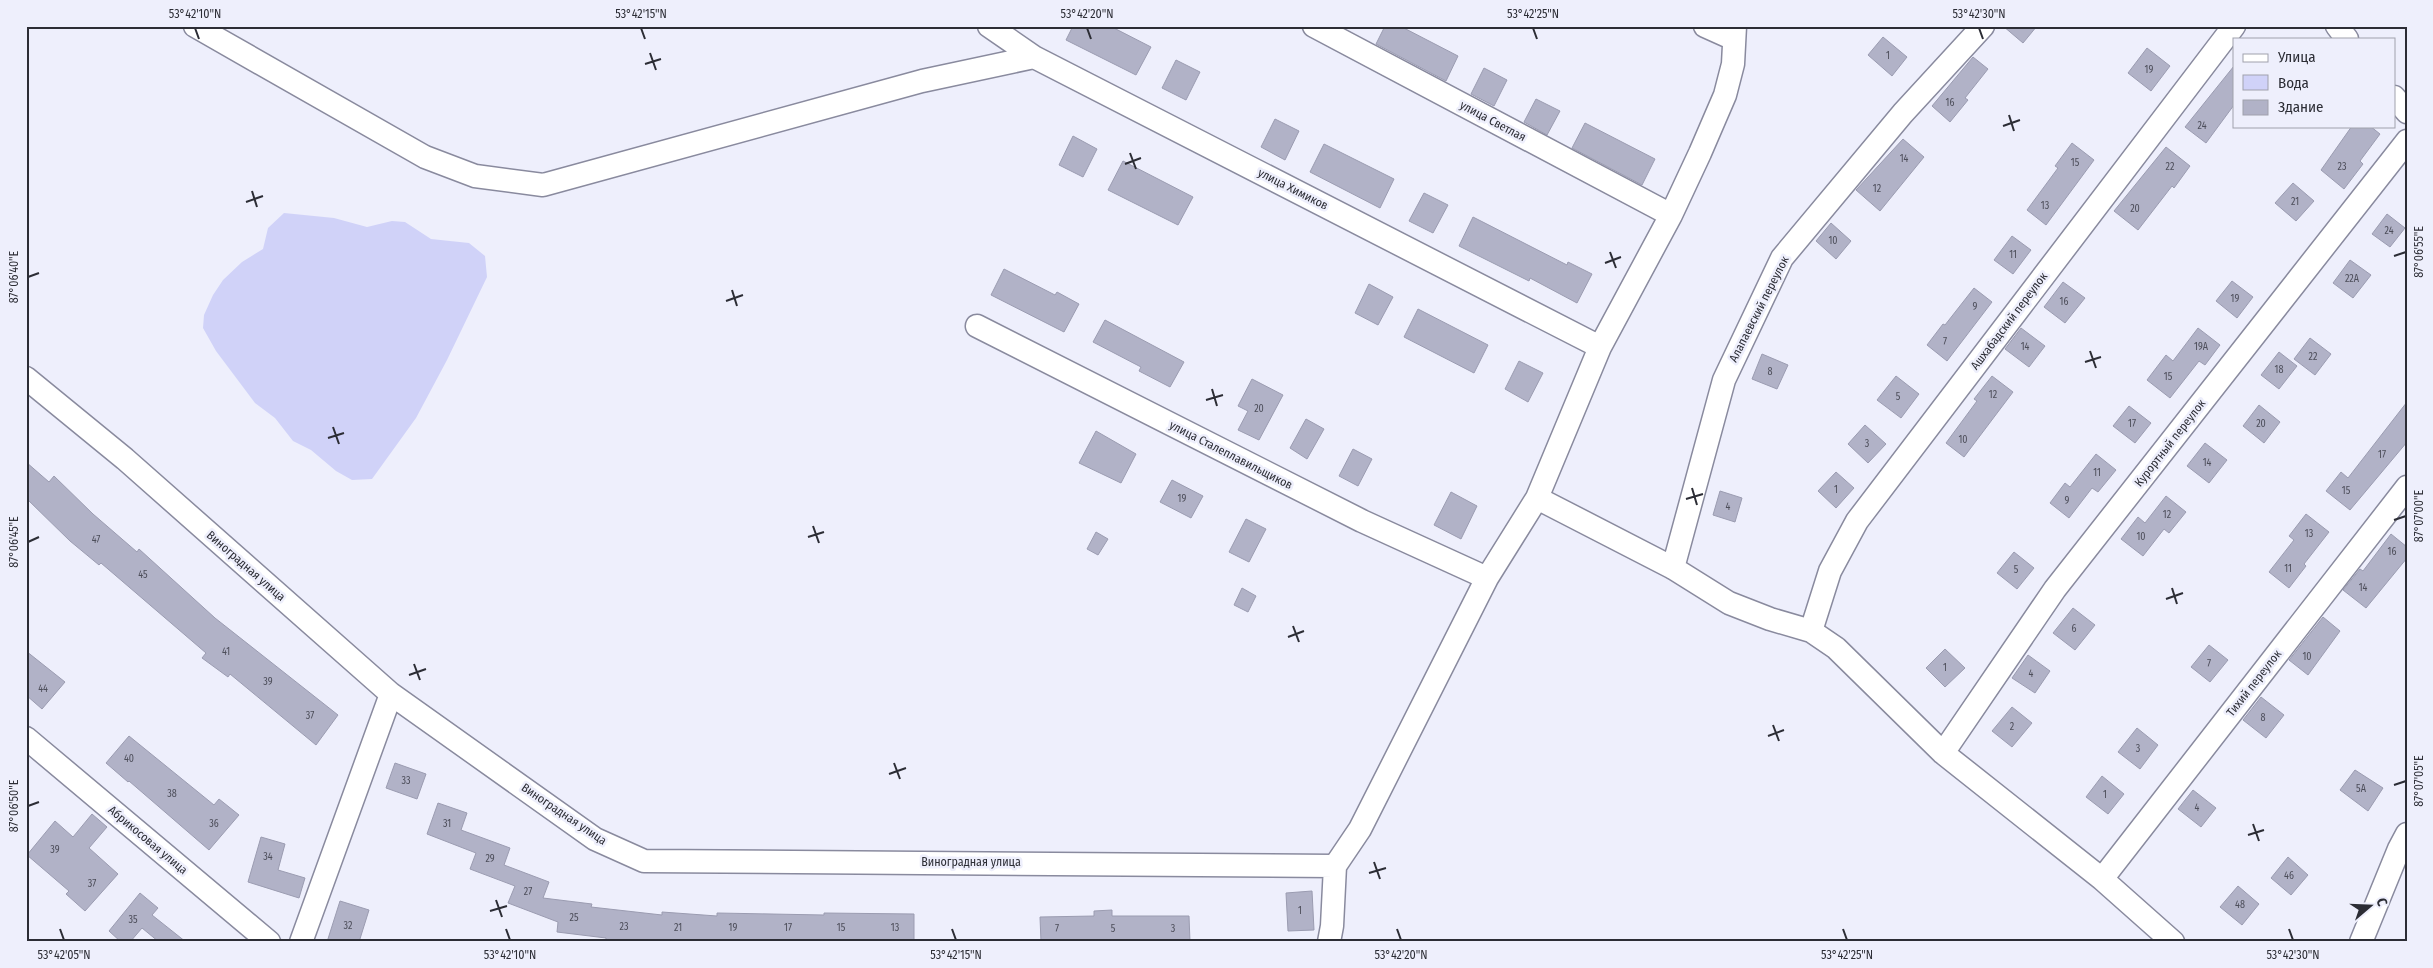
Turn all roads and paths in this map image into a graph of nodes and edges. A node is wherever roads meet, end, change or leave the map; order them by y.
1 (194, 26) edge
2 (989, 26) edge
3 (1314, 26) edge
4 (1705, 26) edge
5 (1983, 26) edge
6 (2234, 26) edge
7 (2337, 26) edge
8 (1735, 33) edge
9 (2346, 38) edge
10 (1034, 57) junction
11 (2396, 99) edge
12 (2407, 112) edge
13 (2407, 141) edge
14 (1671, 215) junction
15 (977, 326) dead end
16 (1600, 347) junction
17 (26, 378) edge
18 (2407, 487) edge
19 (1538, 498) junction
20 (1673, 568) junction
21 (1487, 578) junction
22 (1811, 631) junction
23 (391, 694) junction
24 (26, 738) edge
25 (1943, 753) junction
26 (2407, 834) edge
27 (1335, 866) junction
28 (2102, 879) junction
29 (269, 942) edge
30 (301, 942) edge
31 (1329, 942) edge
32 (2173, 942) edge
33 (2361, 942) edge

1 - 10 street
2 - 10 street, улица Химиков
3 - 14 street, улица Светлая
4 - 8 street
5 - 20 street, Алапаевский переулок
6 - 22 street, Ашхабадский переулок
7 - 9 street
8 - 14 street
10 - 16 street, улица Химиков
11 - 12 street
13 - 25 street, Курортный переулок
14 - 16 street
15 - 21 street, улица Сталеплавильщиков
16 - 19 street
17 - 23 street, Виноградная улица
18 - 28 street, Тихий переулок
19 - 20 street
19 - 21 street
20 - 22 street
21 - 27 street
22 - 25 street
23 - 27 street, Виноградная улица
23 - 30 street
24 - 29 street, Абрикосовая улица
25 - 28 street
26 - 33 street
27 - 31 street
28 - 32 street

